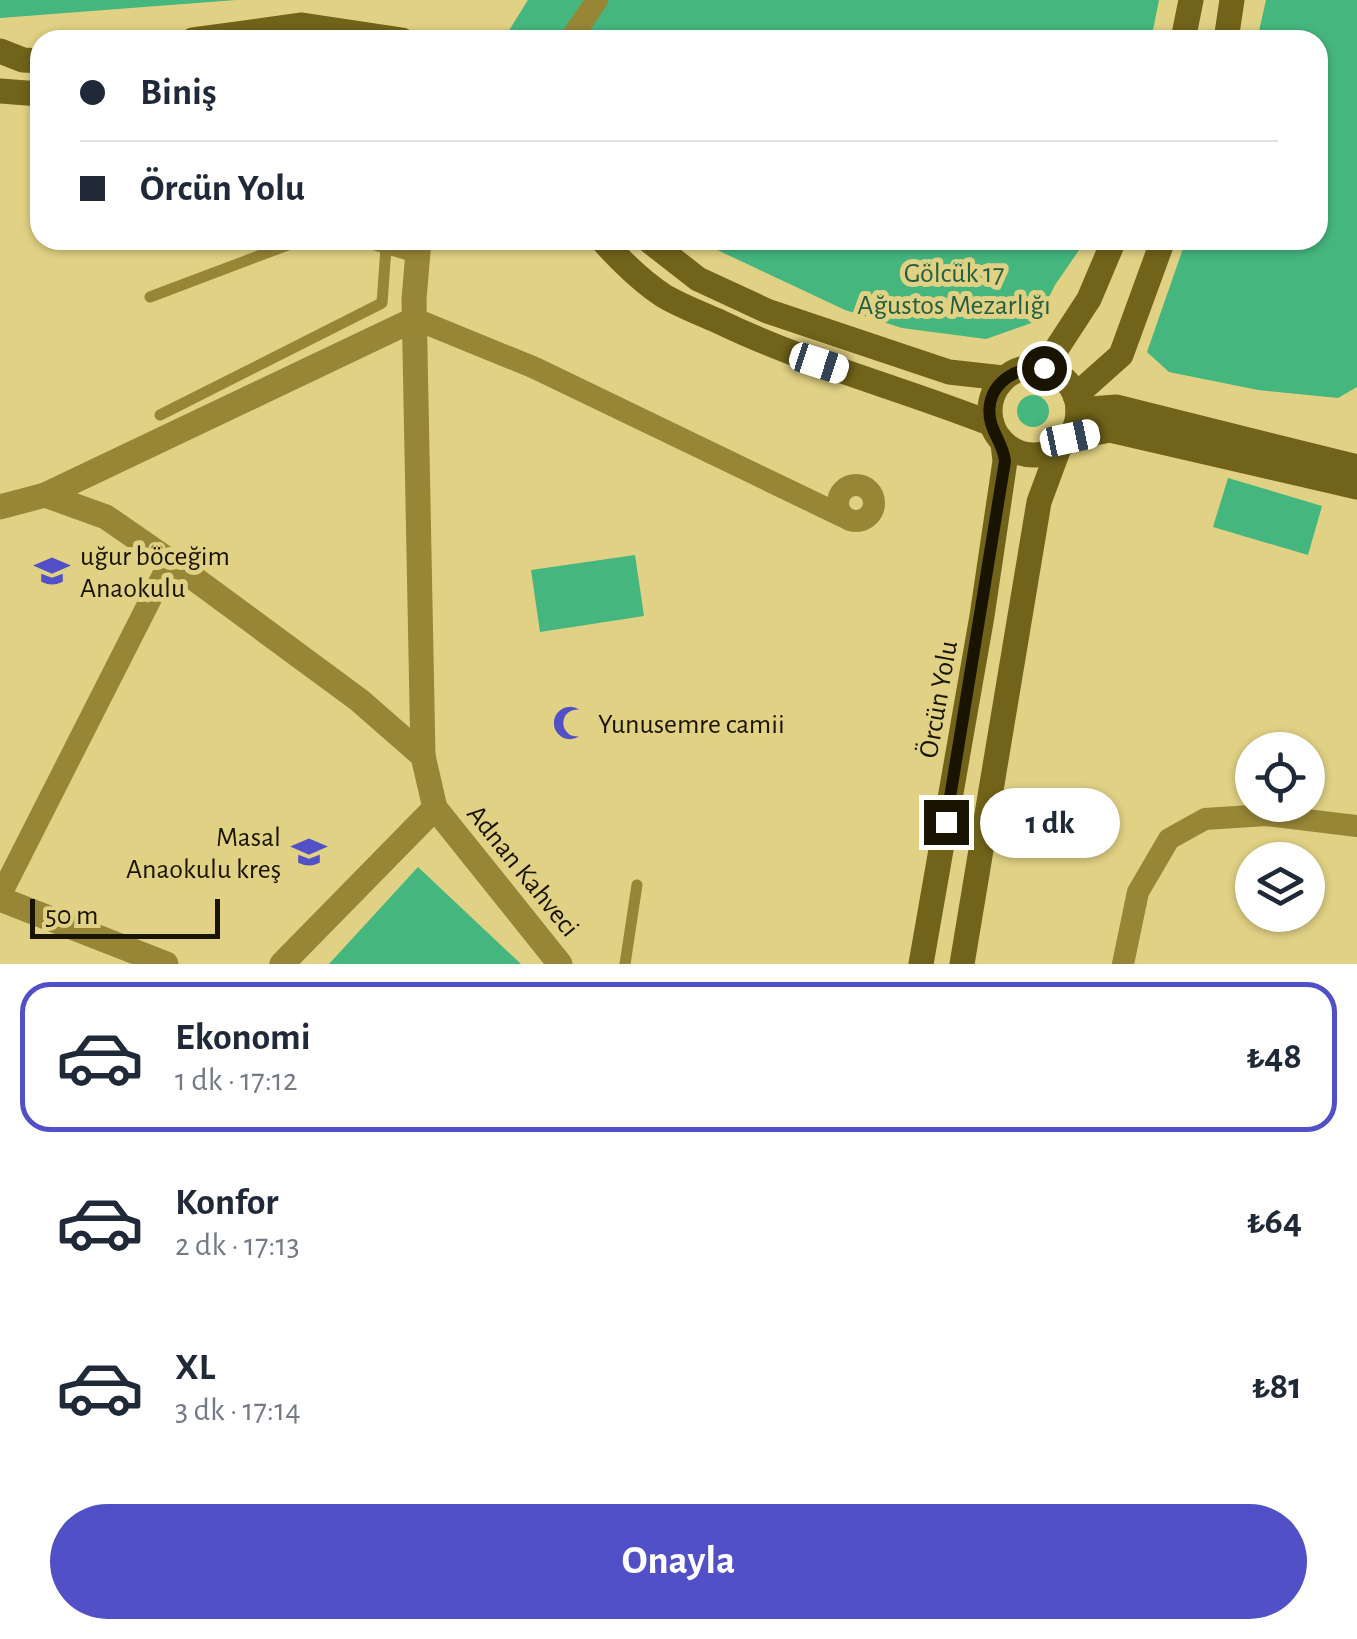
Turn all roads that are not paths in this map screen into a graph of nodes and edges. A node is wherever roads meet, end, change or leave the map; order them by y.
1 (598, 0) edge
2 (1191, 0) edge
3 (1232, 0) edge
4 (266, 30) edge
5 (335, 30) edge
6 (577, 30) edge
7 (1184, 30) edge
8 (1228, 30) edge
9 (0, 51) edge
10 (30, 60) edge
11 (0, 91) edge
12 (30, 93) edge
13 (275, 250) edge
14 (386, 250) edge
15 (418, 250) edge
16 (611, 250) edge
17 (661, 250) edge
18 (1110, 250) edge
19 (1159, 250) edge
20 (150, 298) dead end
21 (414, 319) junction
22 (1044, 368) junction
23 (1003, 378) junction
24 (1077, 403) junction
25 (160, 416) dead end
26 (997, 433) junction
27 (1064, 443) junction
28 (1357, 467) edge
29 (1357, 488) edge
30 (45, 495) junction
31 (0, 506) edge
32 (842, 516) dead end
33 (170, 561) junction
34 (423, 756) junction
35 (436, 808) junction
36 (1357, 826) edge
37 (637, 885) dead end
38 (0, 897) edge
39 (166, 964) edge
40 (282, 964) edge
41 (560, 964) edge
42 (624, 964) edge
43 (921, 964) edge
44 (962, 964) edge
45 (1123, 964) edge

1 - 6 street
2 - 7 main road
3 - 8 main road
4 - 5 main road
9 - 10 main road
11 - 12 main road
13 - 20 lane
14 - 25 lane
15 - 21 street, Adnan Kahveci
16 - 26 main road
17 - 23 main road
18 - 22 main road
19 - 24 main road
21 - 30 street
21 - 32 street
21 - 34 street, Adnan Kahveci
22 - 23 main road
22 - 24 main road
23 - 26 main road
24 - 27 main road
24 - 28 main road
26 - 27 main road
26 - 43 main road, Örcün Yolu
27 - 29 main road
27 - 44 main road
30 - 31 street
30 - 33 street
33 - 34 street
33 - 38 street
34 - 35 street, Adnan Kahveci
35 - 40 street
35 - 41 street, Adnan Kahveci
36 - 45 street
37 - 42 lane
38 - 39 street

